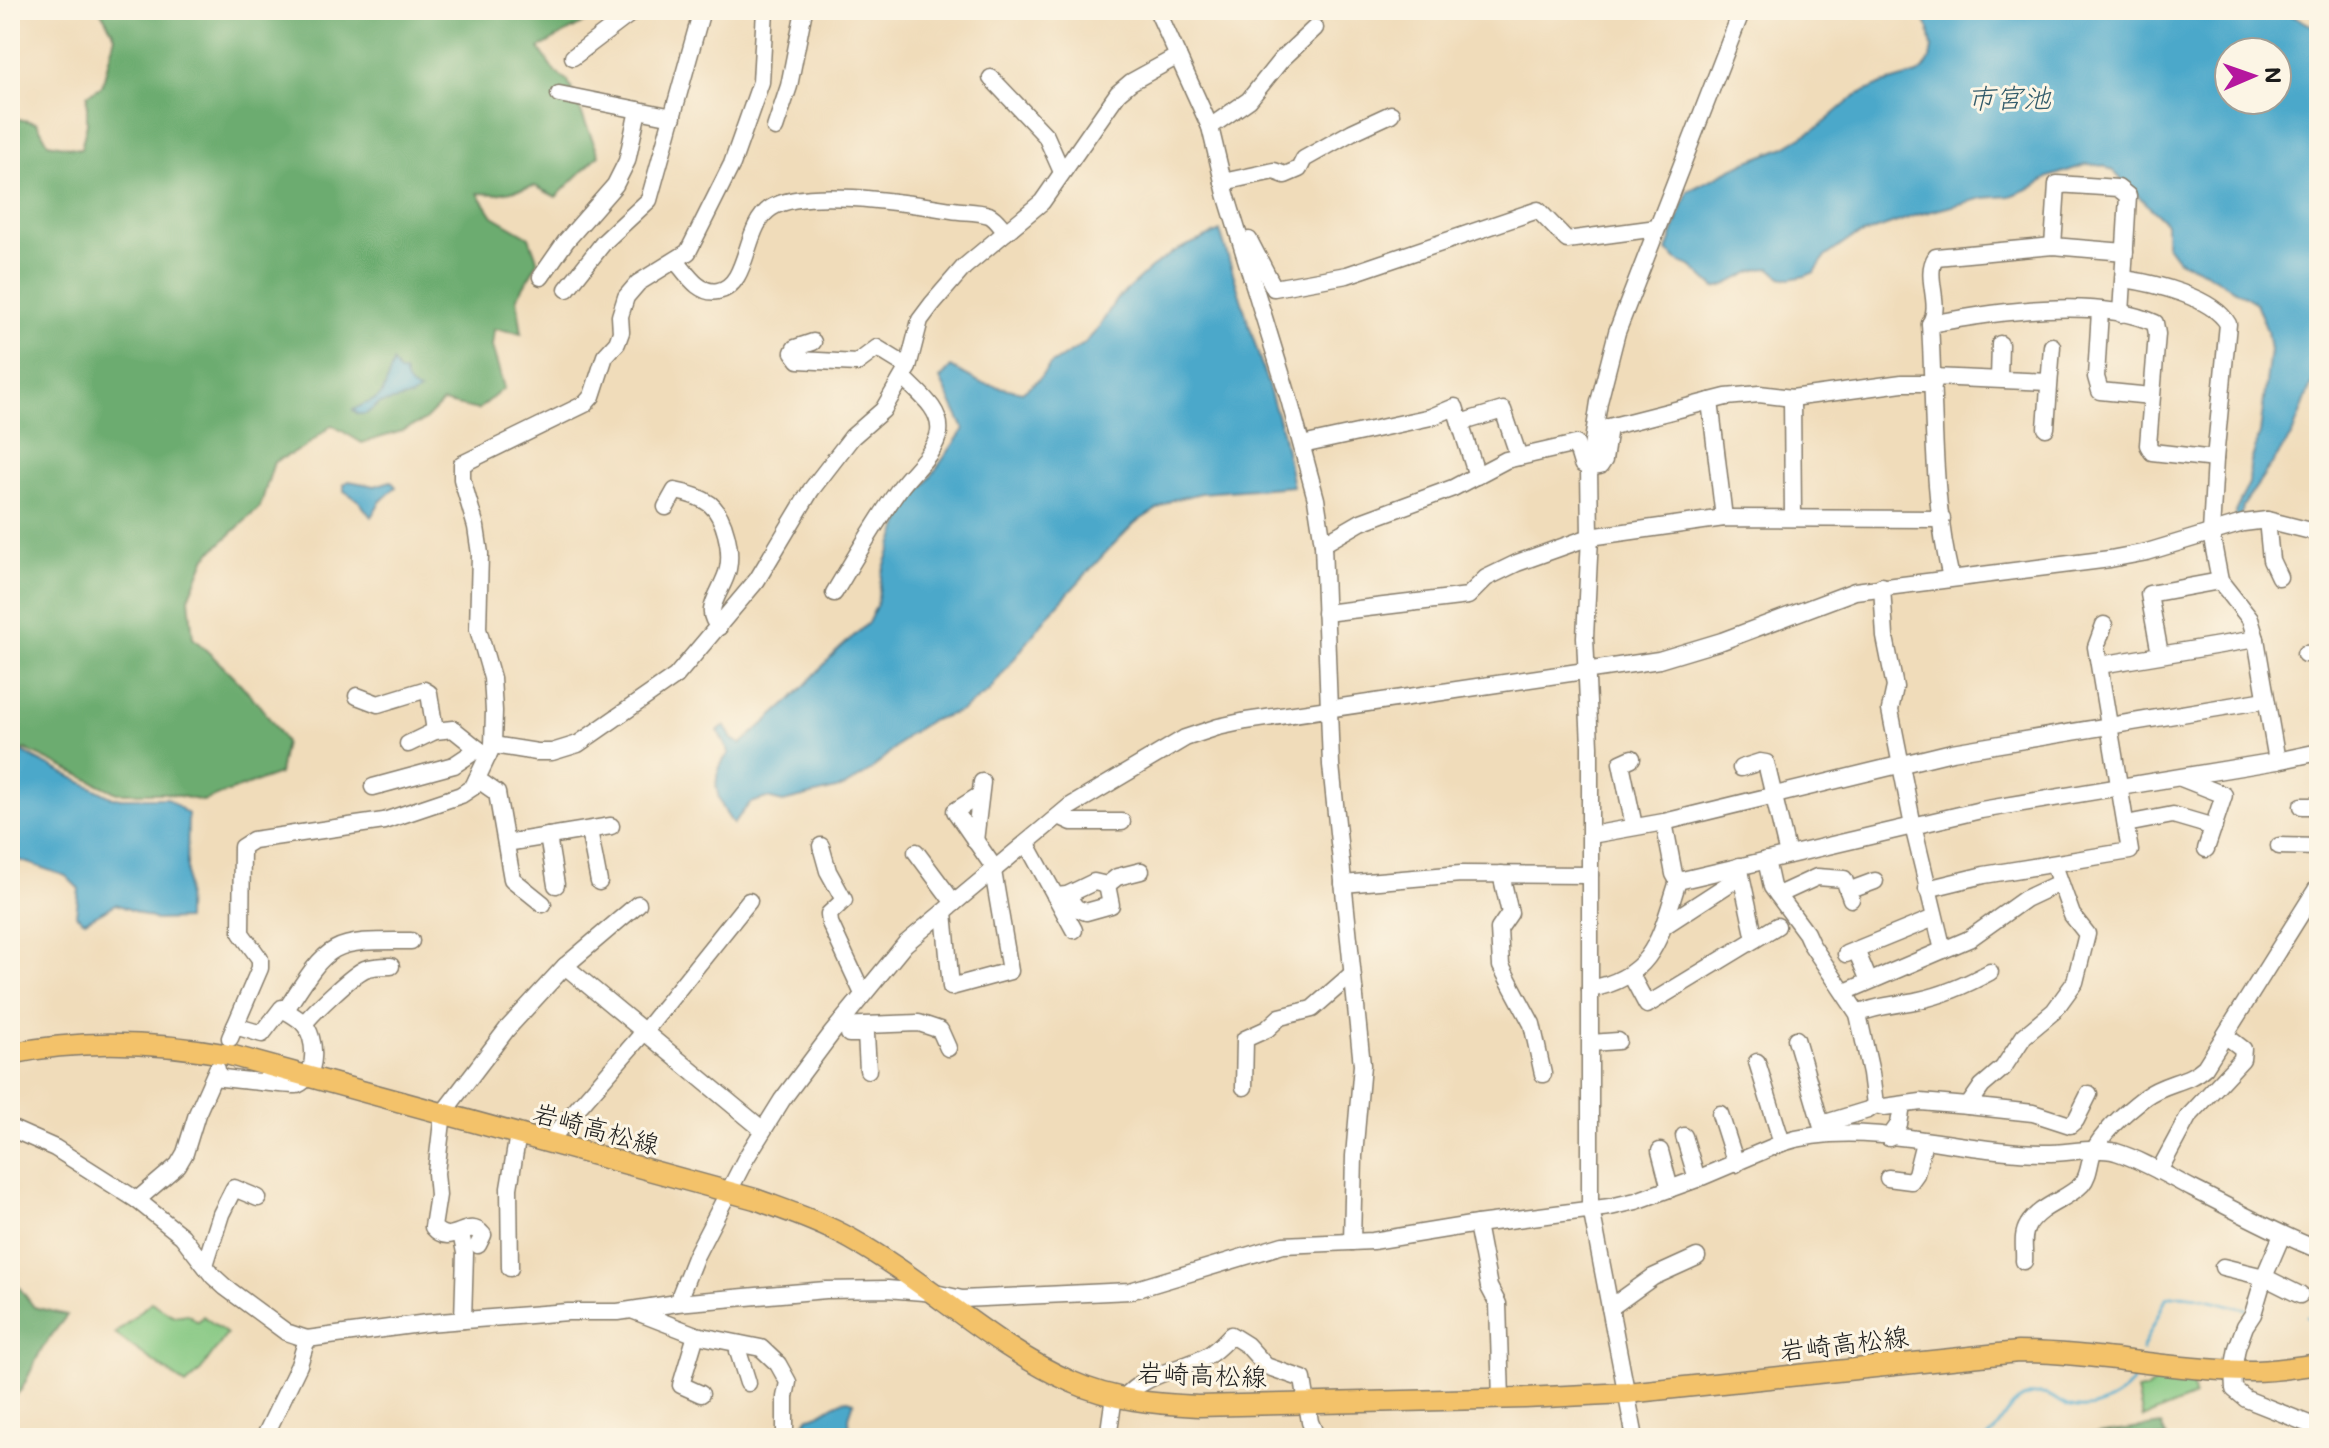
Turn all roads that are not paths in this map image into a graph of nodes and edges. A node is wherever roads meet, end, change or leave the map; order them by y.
1 (635, 10) edge
2 (702, 10) edge
3 (765, 10) edge
4 (804, 10) edge
5 (1157, 10) edge
6 (1742, 10) edge
7 (1315, 28) dead end
8 (1178, 56) junction
9 (573, 57) dead end
10 (991, 78) dead end
11 (559, 94) dead end
12 (638, 110) junction
13 (1391, 114) dead end
14 (673, 117) junction
15 (1210, 127) junction
16 (775, 128) dead end
17 (1062, 172) junction
18 (1225, 188) junction
19 (1657, 228) junction
20 (1006, 232) junction
21 (2053, 246) junction
22 (2125, 252) junction
23 (676, 261) junction
24 (541, 277) dead end
25 (2124, 279) junction
26 (567, 289) dead end
27 (2100, 311) junction
28 (2121, 314) junction
29 (1930, 324) junction
30 (813, 342) dead end
31 (2000, 344) dead end
32 (2052, 346) dead end
33 (905, 372) junction
34 (1999, 379) junction
35 (1934, 380) junction
36 (2049, 382) junction
37 (2151, 396) junction
38 (1792, 398) junction
39 (1710, 401) junction
40 (1460, 423) junction
41 (2046, 428) dead end
42 (1302, 445) junction
43 (1519, 457) junction
44 (2215, 459) junction
45 (1589, 468) junction
46 (1477, 476) junction
47 (666, 507) dead end
48 (1793, 516) junction
49 (1724, 518) junction
50 (1942, 519) junction
51 (2267, 520) junction
52 (2211, 533) junction
53 (2319, 533) edge
54 (1590, 537) junction
55 (1323, 544) junction
56 (2279, 577) dead end
57 (1951, 578) junction
58 (2220, 581) junction
59 (1882, 586) junction
60 (834, 593) dead end
61 (1325, 613) junction
62 (2104, 625) dead end
63 (719, 627) junction
64 (2256, 639) junction
65 (2160, 654) junction
66 (2100, 665) junction
67 (1586, 672) junction
68 (357, 696) dead end
69 (2266, 700) junction
70 (1327, 709) junction
71 (2110, 725) junction
72 (435, 731) junction
73 (408, 744) dead end
74 (486, 750) junction
75 (2319, 752) edge
76 (1632, 758) dead end
77 (2277, 761) junction
78 (1901, 765) junction
79 (1741, 768) dead end
80 (2180, 777) junction
81 (477, 779) junction
82 (373, 787) dead end
83 (2120, 787) junction
84 (1774, 794) junction
85 (1059, 816) junction
86 (1122, 822) dead end
87 (1664, 822) junction
88 (2126, 824) junction
89 (611, 826) dead end
90 (1634, 826) junction
91 (1913, 826) junction
92 (2214, 827) junction
93 (589, 830) junction
94 (1591, 835) junction
95 (548, 836) junction
96 (975, 841) junction
97 (506, 843) junction
98 (1027, 844) junction
99 (821, 846) dead end
100 (2279, 846) dead end
101 (2319, 847) edge
102 (2206, 849) dead end
103 (916, 852) dead end
104 (1788, 855) junction
105 (1766, 860) junction
106 (2054, 865) junction
107 (994, 870) junction
108 (1141, 871) dead end
109 (1740, 871) junction
110 (1501, 874) junction
111 (1590, 875) junction
112 (1678, 881) junction
113 (1875, 881) dead end
114 (599, 882) dead end
115 (2059, 883) junction
116 (1343, 884) junction
117 (556, 885) dead end
118 (1107, 885) junction
119 (2319, 885) edge
120 (1927, 889) junction
121 (1778, 895) junction
122 (1061, 896) junction
123 (749, 901) dead end
124 (543, 904) dead end
125 (638, 904) dead end
126 (949, 908) junction
127 (2318, 908) edge
128 (1934, 918) junction
129 (1664, 926) junction
130 (1777, 926) dead end
131 (1074, 930) dead end
132 (1755, 939) junction
133 (411, 941) dead end
134 (1943, 950) junction
135 (391, 966) dead end
136 (565, 966) junction
137 (1990, 972) dead end
138 (1352, 974) junction
139 (1631, 975) junction
140 (1869, 981) junction
141 (1590, 989) junction
142 (1845, 992) junction
143 (863, 994) junction
144 (2244, 1008) junction
145 (285, 1011) junction
146 (1858, 1014) junction
147 (304, 1024) junction
148 (835, 1030) junction
149 (644, 1032) junction
150 (2226, 1036) junction
151 (1796, 1039) dead end
152 (1618, 1041) dead end
153 (1591, 1043) junction
154 (948, 1048) dead end
155 (10, 1054) edge
156 (1757, 1062) dead end
157 (868, 1070) dead end
158 (1543, 1074) dead end
159 (308, 1076) junction
160 (1244, 1087) dead end
161 (2089, 1094) dead end
162 (1875, 1105) junction
163 (1902, 1106) junction
164 (1968, 1106) junction
165 (443, 1113) junction
166 (1720, 1114) dead end
167 (10, 1128) edge
168 (1823, 1129) junction
169 (763, 1130) junction
170 (518, 1134) junction
171 (1684, 1136) dead end
172 (1889, 1138) junction
173 (1924, 1142) junction
174 (1782, 1143) junction
175 (554, 1144) junction
176 (1660, 1151) dead end
177 (2093, 1151) junction
178 (1736, 1164) junction
179 (2159, 1171) junction
180 (1888, 1178) dead end
181 (1697, 1179) junction
182 (1670, 1189) junction
183 (728, 1192) junction
184 (258, 1198) dead end
185 (137, 1200) junction
186 (1591, 1210) junction
187 (1477, 1224) junction
188 (461, 1233) junction
189 (2282, 1235) junction
190 (1352, 1242) junction
191 (478, 1245) dead end
192 (2319, 1250) edge
193 (1697, 1257) dead end
194 (2024, 1261) dead end
195 (205, 1265) junction
196 (2223, 1267) dead end
197 (510, 1268) dead end
198 (2264, 1277) junction
199 (935, 1293) junction
200 (2300, 1295) dead end
201 (677, 1303) junction
202 (1610, 1308) junction
203 (633, 1310) junction
204 (463, 1320) junction
205 (696, 1335) junction
206 (307, 1339) junction
207 (739, 1344) junction
208 (2319, 1364) edge
209 (2233, 1371) junction
210 (748, 1383) dead end
211 (1627, 1393) junction
212 (701, 1394) dead end
213 (1119, 1397) junction
214 (1501, 1399) junction
215 (1309, 1403) junction
216 (2319, 1428) edge
217 (264, 1438) edge
218 (785, 1438) edge
219 (1108, 1438) edge
220 (1317, 1438) edge
221 (1635, 1438) edge

1 - 9 street
2 - 14 street
3 - 23 street
4 - 16 street
5 - 8 street
6 - 19 street
7 - 15 street
8 - 15 street
8 - 17 street
10 - 17 street
11 - 12 street
12 - 14 street
12 - 24 street
13 - 18 street
14 - 26 street
15 - 18 street
17 - 20 street
18 - 19 street
18 - 42 street
19 - 45 street
20 - 23 street
20 - 33 street
21 - 22 street
21 - 22 street
21 - 29 street
22 - 25 street
23 - 74 street
25 - 28 street
25 - 44 street
27 - 28 street
27 - 29 street
27 - 37 street
28 - 37 street
29 - 35 street
30 - 33 street
31 - 34 street
32 - 36 street
33 - 60 street
33 - 63 street
34 - 35 street
34 - 36 street
35 - 38 street
35 - 50 street
36 - 41 street
37 - 44 street
38 - 39 street
38 - 48 street
39 - 45 street
39 - 49 street
40 - 42 street
40 - 43 street
40 - 46 street
42 - 55 street
43 - 45 street
43 - 46 street
44 - 52 street
45 - 54 street
46 - 55 street
47 - 63 street
48 - 49 street
48 - 50 street
49 - 54 street
50 - 57 street
51 - 52 street
51 - 53 street
51 - 56 street
52 - 57 street
52 - 58 street
54 - 61 street
54 - 67 street
55 - 61 street
57 - 59 street
58 - 64 street
58 - 65 street
59 - 67 street
59 - 78 street
61 - 70 street
62 - 66 street
63 - 74 street
64 - 65 street
64 - 69 street
65 - 66 street
66 - 71 street
67 - 70 street
67 - 94 street
68 - 72 street
69 - 71 street
69 - 77 street
70 - 85 street
70 - 116 street
71 - 78 street
71 - 83 street
72 - 73 street
72 - 74 street
74 - 81 street
74 - 82 street
75 - 77 street
76 - 90 street
77 - 80 street
78 - 84 street
78 - 91 street
79 - 84 street
80 - 83 street
80 - 92 street
81 - 97 street
81 - 145 street
83 - 88 street
83 - 91 street
84 - 87 street
84 - 104 street
85 - 86 street
85 - 98 street
87 - 90 street
87 - 112 street
88 - 92 street
88 - 106 street
89 - 93 street
90 - 94 street
91 - 104 street
91 - 120 street
92 - 102 street
93 - 95 street
93 - 114 street
94 - 111 street
95 - 97 street
95 - 117 street
96 - 96 street
96 - 107 street
97 - 124 street
98 - 107 street
98 - 122 street
99 - 143 street
100 - 101 street
103 - 126 street
104 - 105 street
105 - 109 street
105 - 121 street
106 - 115 street
106 - 120 street
107 - 126 street
107 - 126 street
108 - 118 street
109 - 112 street
109 - 129 street
109 - 132 street
110 - 111 street
110 - 116 street
110 - 158 street
111 - 141 street
112 - 129 street
113 - 121 street
115 - 134 street
115 - 164 street
116 - 138 street
118 - 122 street
118 - 122 street
119 - 144 street
120 - 128 street
121 - 142 street
122 - 131 street
123 - 149 street
125 - 136 street
126 - 143 street
127 - 144 street
128 - 134 street
128 - 140 street
129 - 139 street
130 - 132 street
132 - 139 street
133 - 145 street
134 - 140 street
135 - 147 street
136 - 149 street
136 - 165 street
137 - 146 street
138 - 160 street
138 - 190 street
139 - 141 street
140 - 142 street
141 - 153 street
142 - 146 street
143 - 148 street
144 - 150 street
145 - 147 street
146 - 162 street
147 - 159 street
148 - 154 street
148 - 157 street
148 - 169 street
149 - 169 street
149 - 175 street
150 - 177 street
150 - 179 street
151 - 168 street
152 - 153 street
153 - 186 street
155 - 159 main road, 岩崎高松線
156 - 174 street
159 - 165 main road, 岩崎高松線
159 - 185 street
161 - 164 street
162 - 163 street
162 - 168 street
163 - 164 street
163 - 172 street
165 - 170 main road, 岩崎高松線
165 - 188 street
166 - 178 street
167 - 185 street
168 - 172 street
168 - 174 street
169 - 183 street
170 - 175 main road, 岩崎高松線
170 - 197 street
171 - 181 street
172 - 173 street
173 - 177 street
173 - 180 street
174 - 178 street
175 - 183 main road, 岩崎高松線
176 - 182 street
177 - 179 street
177 - 194 street
178 - 181 street
179 - 189 street
181 - 182 street
182 - 186 street
183 - 199 main road, 岩崎高松線
183 - 201 street
184 - 195 street
185 - 195 street
186 - 187 street
186 - 202 street
187 - 190 street
187 - 214 street
188 - 191 street
188 - 204 street
189 - 192 street
189 - 198 street
190 - 199 street
193 - 202 street
195 - 206 street
196 - 198 street
198 - 200 street
198 - 209 street
199 - 201 street
199 - 213 main road, 岩崎高松線
201 - 203 street
202 - 211 street
203 - 204 street
203 - 205 street
204 - 206 street
205 - 207 street
205 - 212 street
206 - 217 street
207 - 210 street
207 - 218 street
208 - 209 main road, 岩崎高松線
209 - 211 main road, 岩崎高松線
209 - 216 street
211 - 214 main road, 岩崎高松線
211 - 221 street
213 - 215 main road, 岩崎高松線
213 - 215 street
213 - 219 street
214 - 215 main road, 岩崎高松線
215 - 220 street

